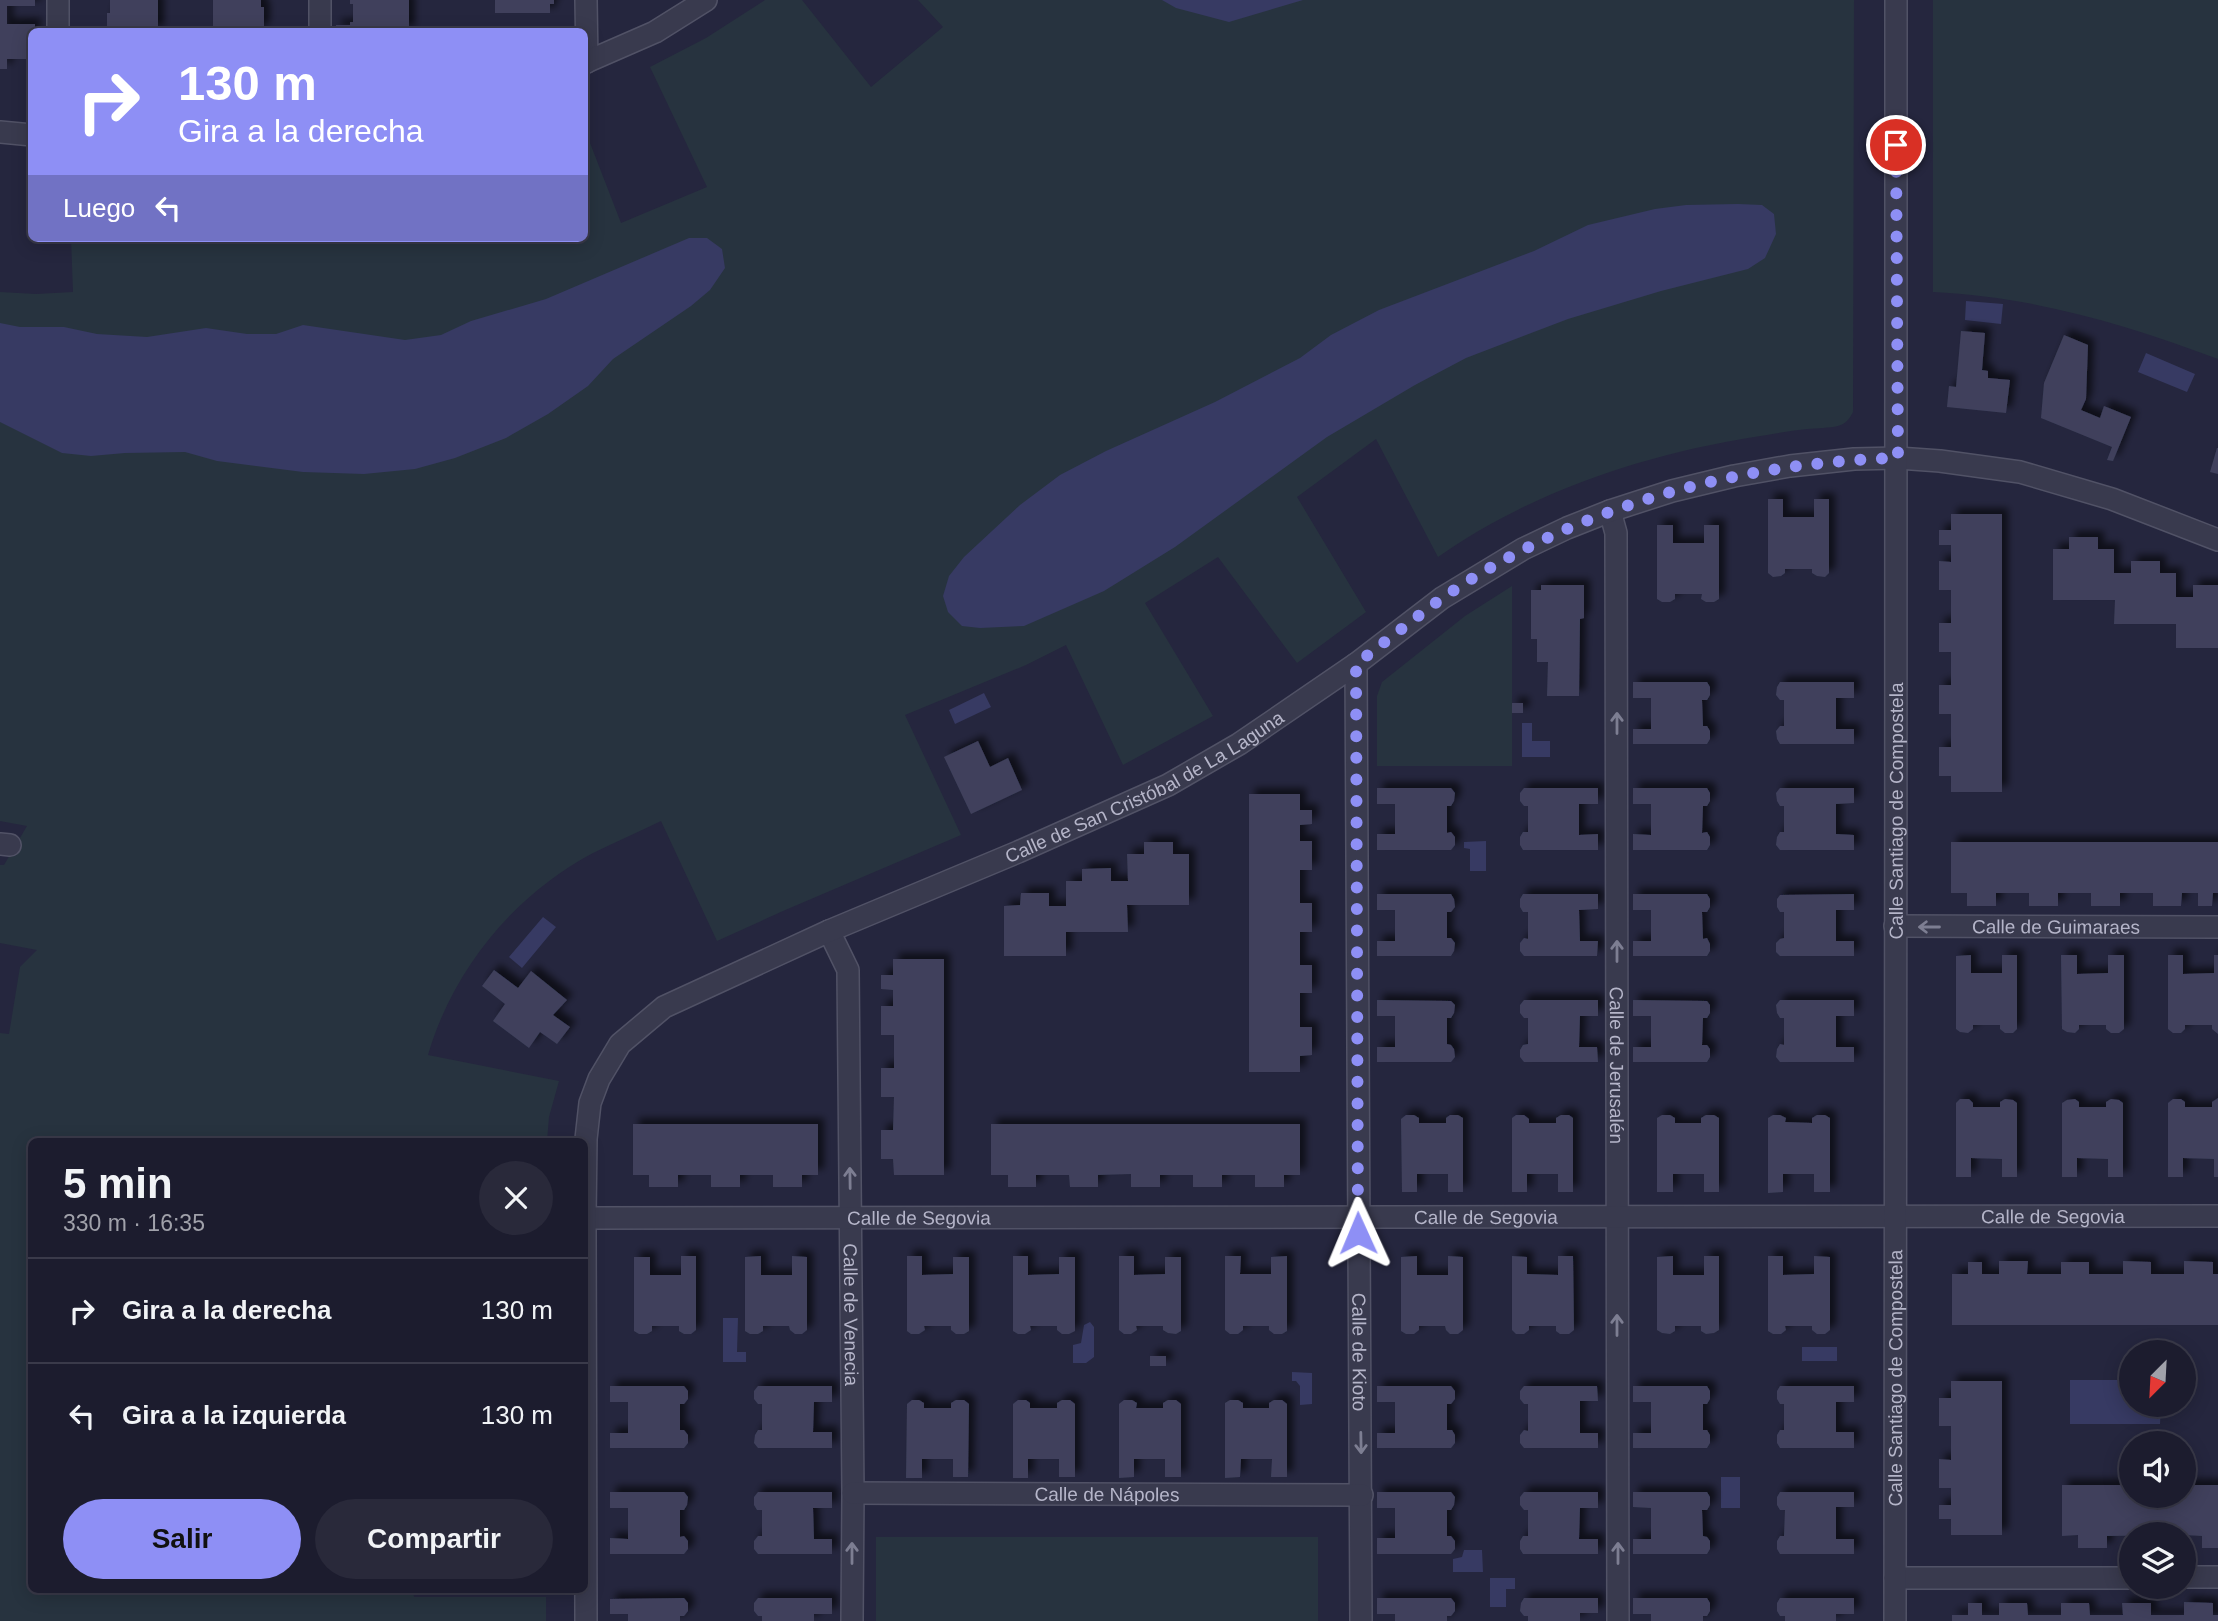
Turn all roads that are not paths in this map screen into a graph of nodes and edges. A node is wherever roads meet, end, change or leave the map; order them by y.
1 (58, 0) edge
2 (320, 0) edge
3 (586, 0) edge
4 (706, 0) edge
5 (1896, 0) edge
6 (58, 28) edge
7 (320, 28) edge
8 (586, 28) edge
9 (588, 61) edge
10 (0, 132) edge
11 (28, 135) edge
12 (1898, 458) junction
13 (1610, 511) junction
14 (2218, 540) edge
15 (1356, 664) junction
16 (1895, 926) junction
17 (2218, 927) edge
18 (829, 931) junction
19 (586, 1138) edge
20 (2218, 1216) edge
21 (588, 1217) edge
22 (1358, 1217) junction
23 (1617, 1218) junction
24 (1894, 1218) junction
25 (850, 1219) junction
26 (853, 1493) junction
27 (1362, 1495) junction
28 (2119, 1577) edge
29 (2196, 1577) edge
30 (2218, 1577) edge
31 (1895, 1578) junction
32 (586, 1593) edge
33 (586, 1621) edge
34 (852, 1621) edge
35 (1361, 1621) edge
36 (1618, 1621) edge
37 (1895, 1621) edge

1 - 6 street
2 - 7 street
3 - 8 street
4 - 9 street
5 - 12 street, Calle Santiago de Compostela
10 - 11 street
12 - 13 street, Calle de San Cristóbal de La Laguna
12 - 14 street, Calle de San Cristóbal de La Laguna
12 - 16 street, Calle Santiago de Compostela
13 - 15 street, Calle de San Cristóbal de La Laguna
23 -> 13 street, Calle de Jerusalén
15 - 18 street, Calle de San Cristóbal de La Laguna
15 - 22 street, Calle de Kioto
17 -> 16 street, Calle de Guimaraes
16 - 24 street, Calle Santiago de Compostela
18 - 19 street, Calle de San Cristóbal de La Laguna
25 -> 18 street, Calle de Venecia
20 - 24 street, Calle de Segovia
21 - 25 street, Calle de Segovia
22 - 23 street, Calle de Segovia
22 - 25 street, Calle de Segovia
22 -> 27 street, Calle de Kioto
23 - 24 street, Calle de Segovia
36 -> 23 street, Calle de Jerusalén
24 - 31 street, Calle Santiago de Compostela
25 - 26 street, Calle de Venecia
26 - 27 street, Calle de Nápoles
34 -> 26 street, Calle de Venecia
27 - 35 street, Calle de Kioto
28 - 31 street
29 - 30 street
31 - 37 street, Calle Santiago de Compostela
32 - 33 street, Calle de San Cristóbal de La Laguna

